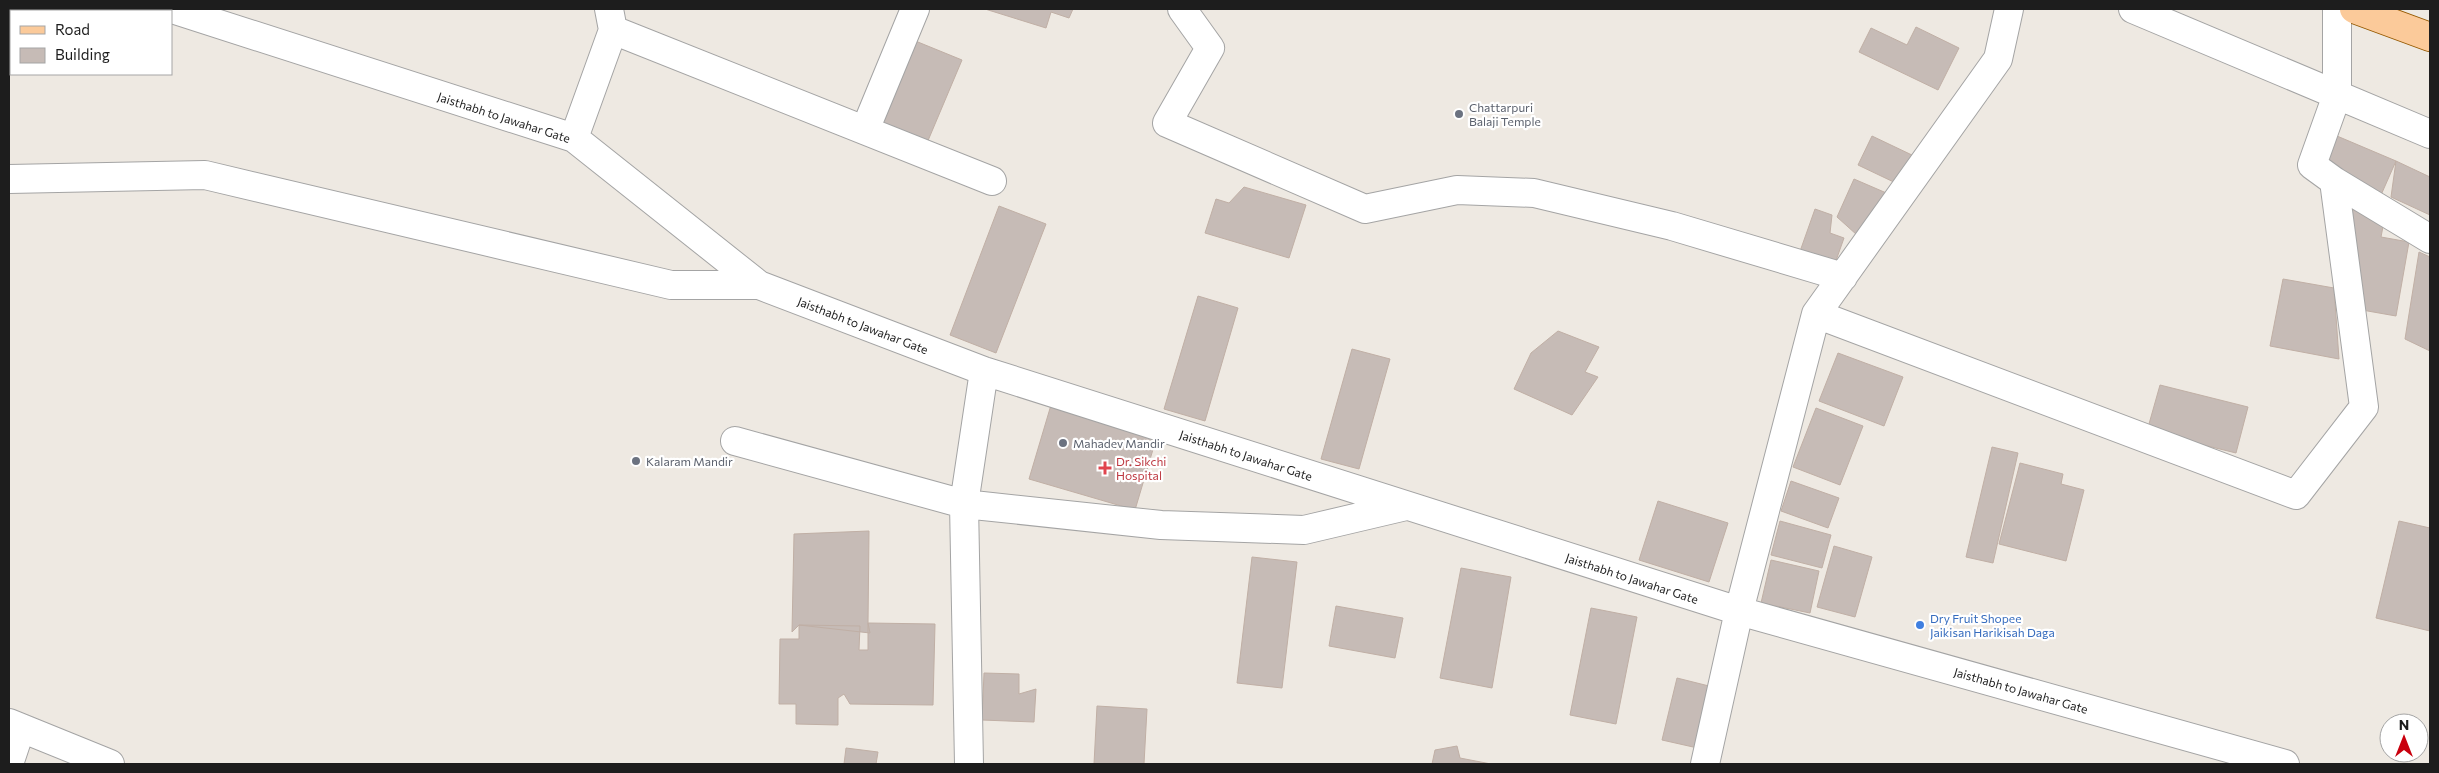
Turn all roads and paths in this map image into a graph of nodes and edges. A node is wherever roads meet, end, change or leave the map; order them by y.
1 (172, 9) edge
2 (915, 9) edge
3 (1182, 9) edge
4 (2009, 9) edge
5 (2133, 9) edge
6 (2337, 9) edge
7 (2354, 9) edge
8 (611, 19) edge
9 (2430, 37) edge
10 (2337, 95) junction
11 (865, 130) junction
12 (2430, 134) edge
13 (574, 138) junction
14 (9, 179) edge
15 (992, 181) dead end
16 (2334, 181) junction
17 (2430, 239) edge
18 (1843, 277) junction
19 (758, 285) junction
20 (1816, 314) junction
21 (984, 371) junction
22 (735, 441) dead end
23 (964, 504) junction
24 (1407, 506) junction
25 (1739, 612) junction
26 (15, 726) edge
27 (9, 764) edge
28 (110, 764) edge
29 (969, 764) edge
30 (1705, 764) edge
31 (2285, 764) edge

1 - 13 street, Jaisthabh to Jawahar Gate
2 - 11 street
3 - 18 street
4 - 18 street
5 - 10 street
6 - 10 street
7 - 9 main road
8 - 11 street
8 - 13 street
10 - 12 street
10 - 16 street
11 - 15 street
13 - 19 street, Jaisthabh to Jawahar Gate
14 - 19 street
16 - 17 street
16 - 20 street
18 - 20 street
19 - 21 street, Jaisthabh to Jawahar Gate
20 - 25 street
21 - 23 street
21 - 24 street, Jaisthabh to Jawahar Gate
22 - 23 street
23 - 24 street
23 - 29 street
24 - 25 street, Jaisthabh to Jawahar Gate
25 - 30 street
25 - 31 street, Jaisthabh to Jawahar Gate
26 - 27 street
26 - 28 street

